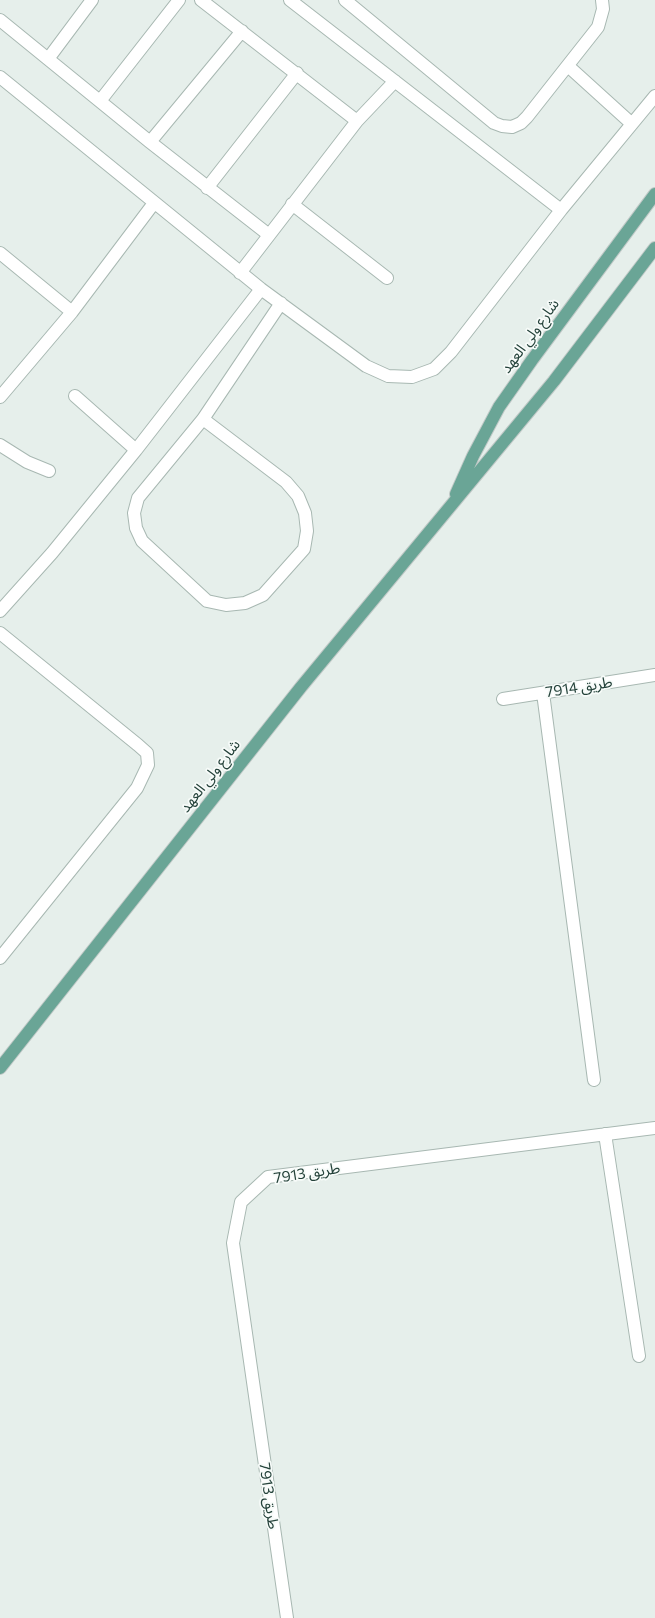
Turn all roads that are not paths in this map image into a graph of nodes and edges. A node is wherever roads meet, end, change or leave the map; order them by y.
1 (92, 0) edge
2 (179, 0) edge
3 (201, 0) edge
4 (290, 0) edge
5 (345, 0) edge
6 (602, 0) edge
7 (0, 20) edge
8 (242, 31) junction
9 (48, 59) junction
10 (568, 66) junction
11 (297, 73) junction
12 (0, 77) edge
13 (394, 81) junction
14 (655, 96) edge
15 (100, 101) junction
16 (357, 121) junction
17 (632, 124) junction
18 (150, 142) junction
19 (207, 188) junction
20 (655, 194) edge
21 (154, 203) junction
22 (292, 204) junction
23 (560, 210) junction
24 (269, 235) junction
25 (655, 248) edge
26 (0, 254) edge
27 (240, 273) junction
28 (387, 278) dead end
29 (260, 289) junction
30 (281, 303) junction
31 (72, 312) junction
32 (75, 396) dead end
33 (0, 397) edge
34 (203, 419) junction
35 (0, 445) edge
36 (136, 450) junction
37 (49, 471) dead end
38 (449, 508) junction
39 (0, 611) edge
40 (0, 633) edge
41 (655, 675) edge
42 (543, 693) junction
43 (503, 699) dead end
44 (0, 958) edge
45 (0, 1068) edge
46 (594, 1080) dead end
47 (655, 1128) edge
48 (605, 1134) junction
49 (639, 1356) dead end
50 (287, 1618) edge

1 - 9 street
2 - 15 street
3 - 8 street
4 - 13 street
5 - 10 street
6 - 10 street
7 - 9 street
8 - 11 street
8 - 18 street
9 - 15 street
10 - 17 street
11 - 16 street
11 - 19 street
12 - 21 street
13 - 16 street
13 - 23 street
14 - 17 street
15 - 18 street
16 - 22 street
17 - 23 street
18 - 19 street
19 - 24 street
20 - 38 main road, شارع ولي العهد
21 - 27 street
21 - 31 street
22 - 24 street
22 - 28 street
23 - 30 street
24 - 27 street
25 - 38 main road, شارع ولي العهد
26 - 31 street
27 - 29 street
29 - 30 street
29 - 36 street
30 - 34 street
31 - 33 street
32 - 36 street
34 - 34 street
35 - 37 street
36 - 39 street
38 - 45 main road, شارع ولي العهد
40 - 44 street
41 - 42 street, طريق 7914
42 - 43 street, طريق 7914
42 - 46 street
47 - 48 street, طريق 7913
48 - 49 street
48 - 50 street, طريق 7913

